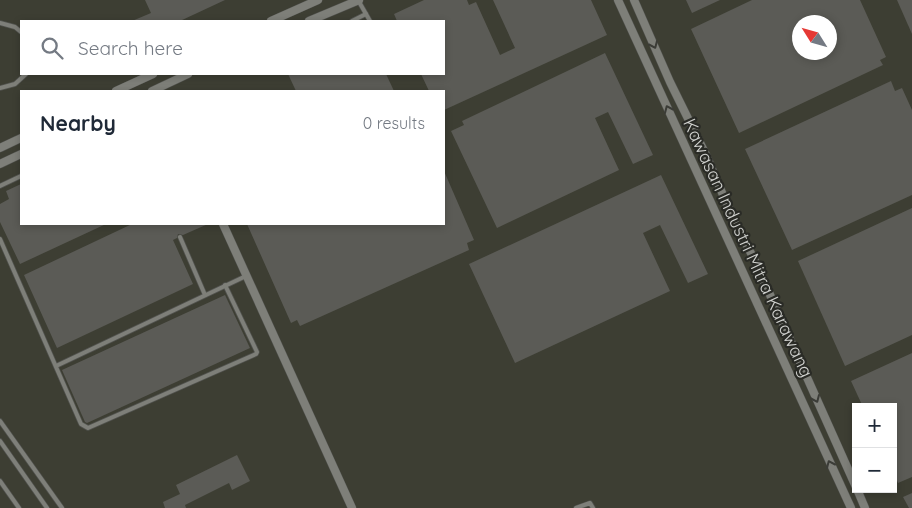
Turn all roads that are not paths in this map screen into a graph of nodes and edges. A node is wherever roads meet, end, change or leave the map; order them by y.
1 (318, 0) edge
2 (358, 0) edge
3 (618, 0) edge
4 (634, 0) edge
5 (366, 14) junction
6 (273, 20) edge
7 (311, 20) edge
8 (354, 20) edge
9 (369, 20) edge
10 (0, 23) edge
11 (20, 31) edge
12 (25, 75) edge
13 (150, 75) edge
14 (152, 75) edge
15 (186, 75) edge
16 (0, 88) edge
17 (118, 90) edge
18 (157, 90) edge
19 (20, 138) edge
20 (0, 148) edge
21 (20, 154) edge
22 (0, 164) edge
23 (20, 176) edge
24 (0, 186) edge
25 (223, 225) edge
26 (180, 237) dead end
27 (0, 239) edge
28 (247, 276) junction
29 (225, 285) junction
30 (205, 295) junction
31 (56, 366) junction
32 (0, 421) edge
33 (0, 441) edge
34 (852, 479) edge
35 (0, 481) edge
36 (858, 493) edge
37 (19, 508) edge
38 (47, 508) edge
39 (62, 508) edge
40 (352, 508) edge
41 (576, 508) edge
42 (593, 508) edge
43 (850, 508) edge
44 (865, 508) edge

1 - 6 street
2 - 5 lane
2 - 7 street
43 -> 3 street, Kawasan Industri Mitra Karawang
4 -> 34 street, Kawasan Industri Mitra Karawang
5 - 8 lane
5 - 9 lane
10 - 11 lane
12 - 16 lane
13 - 17 street
14 - 18 street
15 - 18 street
19 - 20 street
21 - 22 street
23 - 24 lane
25 - 28 street
26 - 30 lane
27 - 31 lane
28 - 29 lane
28 - 40 street
29 - 30 lane
29 - 31 lane
30 - 31 lane
32 - 39 lane
33 - 38 lane
35 - 37 lane
36 - 44 street, Kawasan Industri Mitra Karawang
41 - 42 lane

